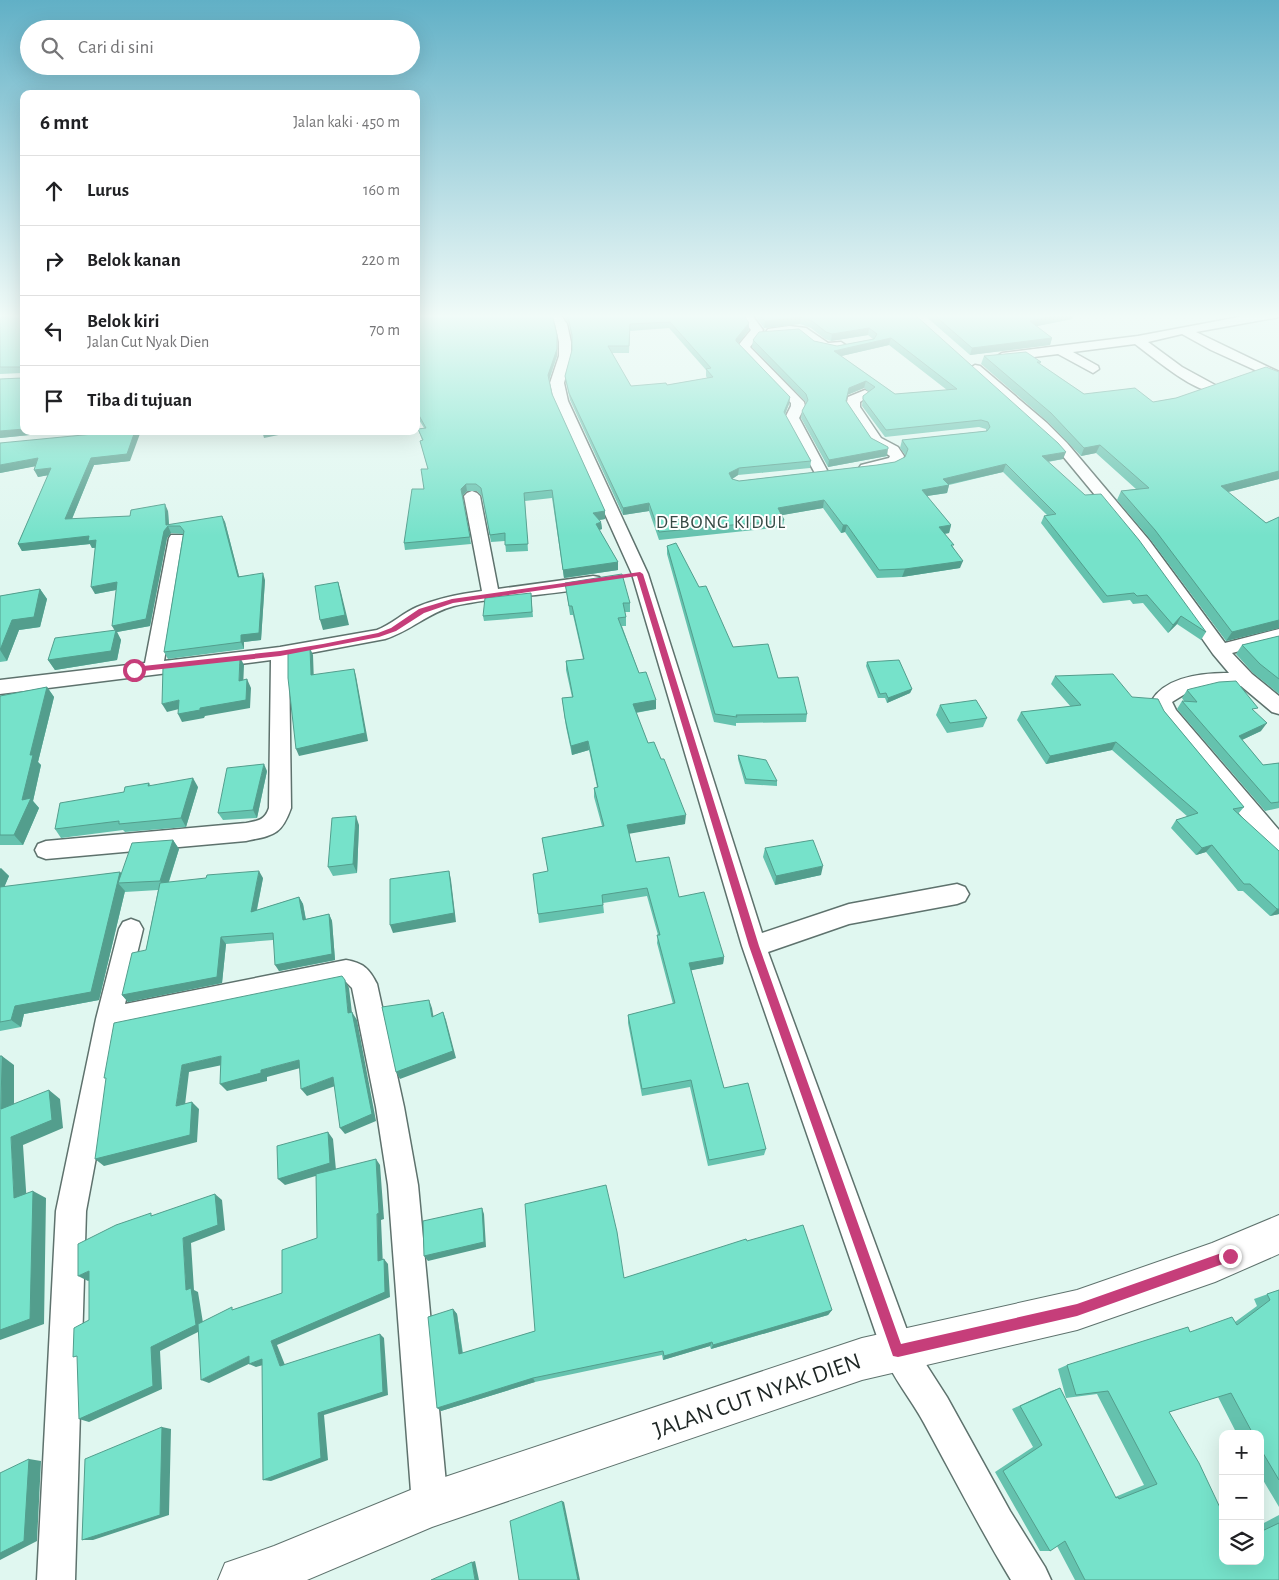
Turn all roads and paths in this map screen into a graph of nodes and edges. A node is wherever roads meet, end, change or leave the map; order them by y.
1 (558, 388) edge
2 (783, 388) edge
3 (997, 388) edge
4 (865, 394) edge
5 (901, 442) edge
6 (881, 444) junction
7 (850, 470) edge
8 (803, 476) edge
9 (472, 496) edge
10 (176, 538) dead end
11 (624, 576) junction
12 (491, 595) junction
13 (1279, 635) edge
14 (1220, 650) junction
15 (280, 653) junction
16 (154, 667) junction
17 (1245, 679) junction
18 (0, 687) edge
19 (1279, 707) edge
20 (1279, 846) edge
21 (46, 850) dead end
22 (957, 894) dead end
23 (131, 930) dead end
24 (754, 946) junction
25 (109, 1018) junction
26 (1279, 1234) edge
27 (898, 1351) junction
28 (430, 1505) junction
29 (56, 1580) edge
30 (242, 1580) edge
31 (1032, 1580) edge

1 - 11 street
2 - 8 street
3 - 14 street
4 - 6 street
5 - 6 street
6 - 7 street
9 - 12 street
10 - 16 street
11 - 12 street
11 - 24 street
12 - 15 street
13 - 14 street
14 - 17 street
15 - 16 street
15 - 21 street
16 - 18 street
17 - 19 street
17 - 20 street
22 - 24 street
23 - 25 street
24 - 27 street
25 - 28 street
25 - 29 street
26 - 27 main road, JALAN CUT NYAK DIEN
27 - 28 main road, JALAN CUT NYAK DIEN
27 - 31 street
28 - 30 main road, JALAN CUT NYAK DIEN

